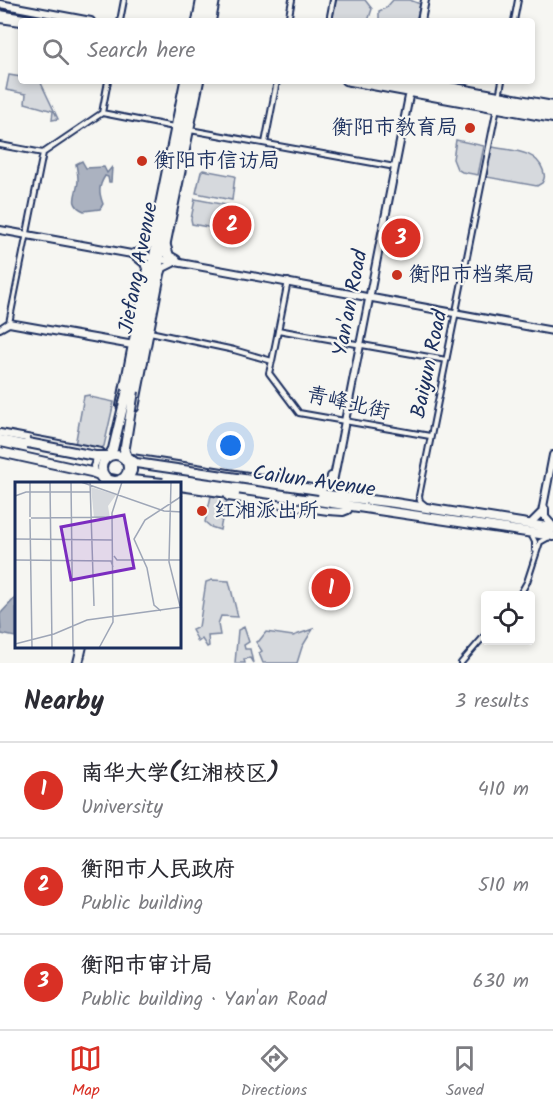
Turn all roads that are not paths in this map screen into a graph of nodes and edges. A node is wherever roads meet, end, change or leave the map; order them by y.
1 (124, 0) edge
2 (201, 0) edge
3 (205, 0) edge
4 (214, 0) edge
5 (292, 0) edge
6 (333, 0) edge
7 (427, 0) edge
8 (517, 0) edge
9 (0, 6) edge
10 (0, 14) edge
11 (53, 16) junction
12 (23, 18) edge
13 (60, 18) edge
14 (68, 18) edge
15 (121, 18) edge
16 (197, 18) edge
17 (202, 18) edge
18 (211, 18) edge
19 (289, 18) edge
20 (330, 18) edge
21 (423, 18) edge
22 (514, 18) edge
23 (0, 19) edge
24 (18, 22) edge
25 (107, 84) edge
26 (184, 84) edge
27 (188, 84) edge
28 (194, 84) edge
29 (199, 84) edge
30 (276, 84) edge
31 (368, 84) edge
32 (371, 84) edge
33 (435, 84) edge
34 (410, 90) edge
35 (497, 99) edge
36 (553, 108) edge
37 (523, 109) junction
38 (102, 113) junction
39 (532, 115) junction
40 (553, 117) edge
41 (177, 127) junction
42 (190, 130) junction
43 (184, 137) junction
44 (265, 144) junction
45 (0, 145) edge
46 (43, 153) junction
47 (394, 167) junction
48 (171, 195) junction
49 (0, 229) edge
50 (27, 234) junction
51 (164, 237) junction
52 (166, 248) junction
53 (135, 254) junction
54 (157, 258) junction
55 (176, 261) junction
56 (150, 272) junction
57 (287, 281) junction
58 (368, 296) junction
59 (455, 312) junction
60 (9, 323) junction
61 (152, 323) joint
62 (0, 328) edge
63 (278, 330) junction
64 (553, 330) edge
65 (148, 332) junction
66 (134, 345) junction
67 (358, 345) junction
68 (445, 360) junction
69 (272, 361) junction
70 (130, 390) junction
71 (343, 421) junction
72 (124, 422) junction
73 (430, 436) junction
74 (0, 437) edge
75 (0, 447) edge
76 (104, 452) junction
77 (0, 454) edge
78 (553, 455) edge
79 (130, 458) junction
80 (553, 468) edge
81 (100, 479) edge
82 (126, 481) edge
83 (144, 482) edge
84 (182, 488) edge
85 (182, 488) edge
86 (322, 489) junction
87 (341, 493) junction
88 (395, 503) junction
89 (405, 505) junction
90 (429, 508) junction
91 (348, 510) junction
92 (383, 510) junction
93 (553, 527) edge
94 (530, 528) junction
95 (553, 536) edge
96 (520, 591) edge
97 (521, 591) edge
98 (481, 641) edge
99 (77, 648) edge
100 (81, 648) edge
101 (76, 663) edge
102 (462, 663) edge

1 - 15 street
2 - 16 main road
3 - 17 highway
4 - 18 highway
5 - 19 street
6 - 20 street
7 - 21 main road
8 - 22 street
9 - 11 main road
10 - 12 main road
11 - 13 main road
11 - 14 main road
23 - 24 main road
25 - 38 street
26 - 41 main road
27 - 41 highway, Jiefang Avenue
28 - 43 highway, Jiefang Avenue
29 - 42 main road
30 - 44 street
31 - 34 main road
32 - 34 main road
33 - 35 main road
34 - 35 main road
34 - 35 main road
34 - 35 main road
34 - 47 main road, Yan'an Road
35 - 36 main road
35 - 36 main road
35 - 37 main road
35 - 39 main road
35 - 59 street, Baiyun Road
37 - 39 main road
37 - 40 main road
38 - 41 street
38 - 46 street
39 - 40 main road
41 - 48 highway, Jiefang Avenue
42 - 43 highway
42 - 44 street
42 - 48 main road
43 - 48 highway, Jiefang Avenue
44 - 47 street
45 - 46 street
46 - 50 street
47 - 58 main road, Yan'an Road
48 - 51 highway, Jiefang Avenue
48 - 52 main road
48 - 53 main road
48 - 54 highway, Jiefang Avenue
49 - 50 main road
50 - 53 main road
50 - 60 street
51 - 52 highway
51 - 54 highway, Jiefang Avenue
52 - 55 highway
53 - 54 main road
53 - 56 highway
54 - 55 main road
54 - 56 highway, Jiefang Avenue
54 - 65 highway, Jiefang Avenue
55 - 57 main road
55 - 61 main road
56 - 66 highway, Jiefang Avenue
57 - 58 main road
57 - 63 street
58 - 59 main road
58 - 67 main road, Yan'an Road
59 - 64 main road
59 - 68 street, Baiyun Road
60 - 62 street
60 - 66 street
61 - 65 highway
63 - 67 street
63 - 69 street
65 - 69 street
65 - 70 highway, Jiefang Avenue
65 - 79 main road
66 - 70 highway, Jiefang Avenue
66 - 76 main road
67 - 68 street
67 - 71 main road, Yan'an Road
68 - 73 street, Baiyun Road
69 - 71 street, 青峰北街
70 - 72 highway, Jiefang Avenue, bridge
71 - 73 street, 青峰北街
71 - 86 main road, Yan'an Road
71 - 87 main road, Yan'an Road
72 - 76 highway, Jiefang Avenue, bridge
72 - 79 highway, Jiefang Avenue, bridge
73 - 89 street, Baiyun Road
73 - 90 street, Baiyun Road
74 - 76 highway, bridge
74 - 88 highway, Cailun Avenue
75 - 92 highway, Cailun Avenue
76 - 79 highway, bridge
76 - 81 highway, Jiefang Avenue, bridge
77 - 81 highway, bridge
78 - 94 main road
79 - 82 highway, Jiefang Avenue, bridge
79 - 86 highway, bridge
80 - 93 main road
81 - 82 highway, bridge
82 - 83 highway, bridge
84 - 91 highway
85 - 91 main road
86 - 87 highway
87 - 88 highway
88 - 89 highway, Cailun Avenue
89 - 90 highway, Cailun Avenue
90 - 94 highway, Cailun Avenue
91 - 92 highway
92 - 94 highway, Cailun Avenue
93 - 94 highway, Cailun Avenue
94 - 95 highway, Cailun Avenue
94 - 96 street
95 - 97 street
98 - 102 street
99 - 101 highway
100 - 101 highway

